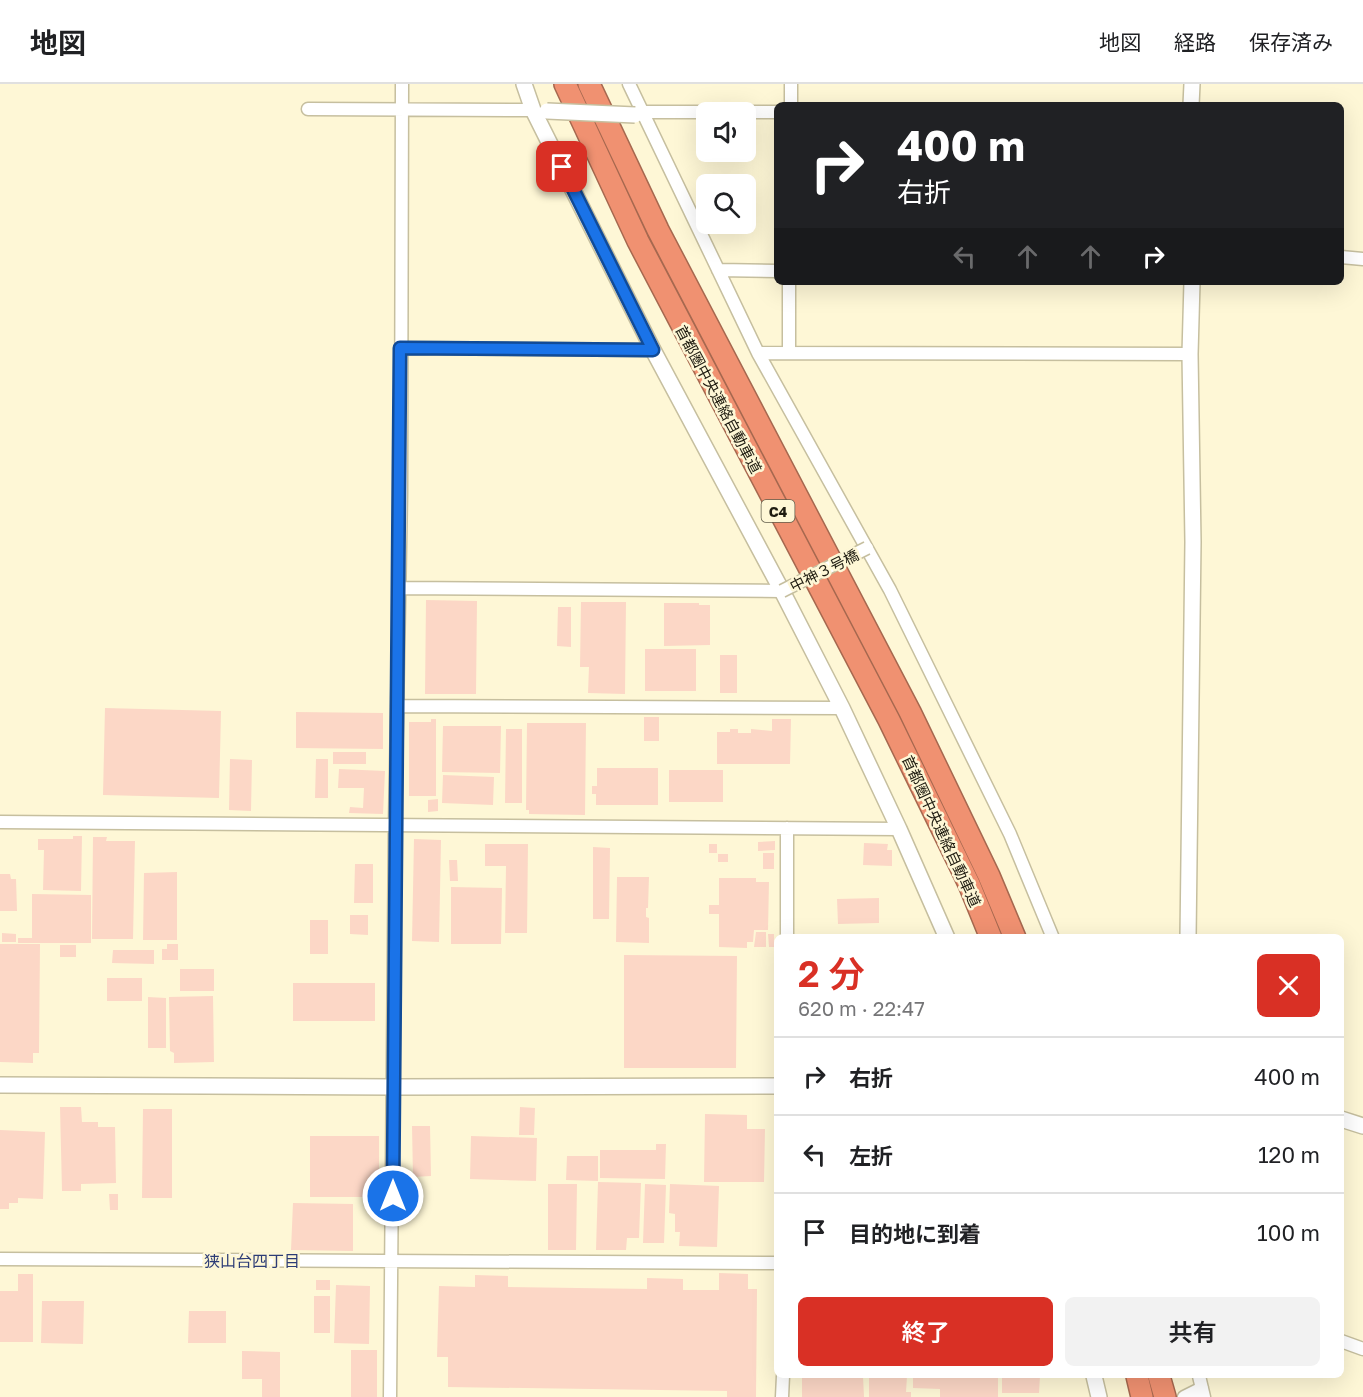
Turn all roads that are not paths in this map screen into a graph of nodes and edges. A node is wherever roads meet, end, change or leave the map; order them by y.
1 (402, 84) edge
2 (524, 84) edge
3 (564, 84) edge
4 (589, 84) edge
5 (629, 84) edge
6 (791, 84) edge
7 (1191, 84) edge
8 (791, 102) edge
9 (1191, 102) edge
10 (308, 109) dead end
11 (402, 110) junction
12 (540, 111) junction
13 (774, 112) edge
14 (638, 114) junction
15 (1344, 257) edge
16 (1363, 259) edge
17 (718, 270) junction
18 (774, 271) edge
19 (789, 285) edge
20 (1192, 285) edge
21 (400, 348) junction
22 (653, 350) junction
23 (758, 352) junction
24 (789, 352) junction
25 (1190, 354) junction
26 (867, 548) junction
27 (399, 588) junction
28 (782, 591) junction
29 (397, 706) junction
30 (842, 708) junction
31 (0, 822) edge
32 (395, 825) junction
33 (788, 828) junction
34 (899, 829) junction
35 (787, 934) edge
36 (945, 934) edge
37 (989, 934) edge
38 (1013, 934) edge
39 (1051, 934) edge
40 (1188, 934) edge
41 (0, 1085) edge
42 (774, 1086) edge
43 (393, 1088) junction
44 (1344, 1120) edge
45 (1363, 1126) edge
46 (0, 1259) edge
47 (392, 1260) junction
48 (774, 1263) edge
49 (1344, 1342) edge
50 (1363, 1349) edge
51 (783, 1378) edge
52 (1094, 1378) edge
53 (1137, 1378) edge
54 (1160, 1378) edge
55 (1202, 1387) edge
56 (390, 1397) edge
57 (782, 1397) edge
58 (1099, 1397) edge
59 (1142, 1397) edge
60 (1165, 1397) edge
61 (1184, 1397) edge

1 - 11 street
2 - 12 street
3 - 37 highway, 首都圏中央連絡自動車道 / C4
4 - 38 highway, 首都圏中央連絡自動車道 / C4
5 - 14 street
6 - 8 street
7 - 9 street
10 - 11 street
11 - 12 street
11 - 21 street
12 - 14 street, bridge
12 - 22 street
13 - 14 street
14 - 17 street
15 - 16 street
17 - 18 street
17 - 23 street
19 - 24 street
20 - 25 street
21 - 22 street
21 - 27 street
22 - 28 street
23 - 24 street
23 - 26 street
24 - 25 street
25 - 40 street
26 - 28 street, 中神３号橋, bridge
26 - 39 street
27 - 28 street
27 - 29 street
28 - 30 street
29 - 30 street
29 - 32 street
30 - 34 street
31 - 32 street
32 - 33 street
32 - 43 street
33 - 34 street
33 - 35 street
34 - 36 street
41 - 43 street
42 - 43 street
43 - 47 street
44 - 45 street
46 - 47 street
47 - 48 street
47 - 56 street
49 - 50 street
51 - 57 street
52 - 58 street
53 - 59 highway
54 - 60 highway
55 - 61 street

